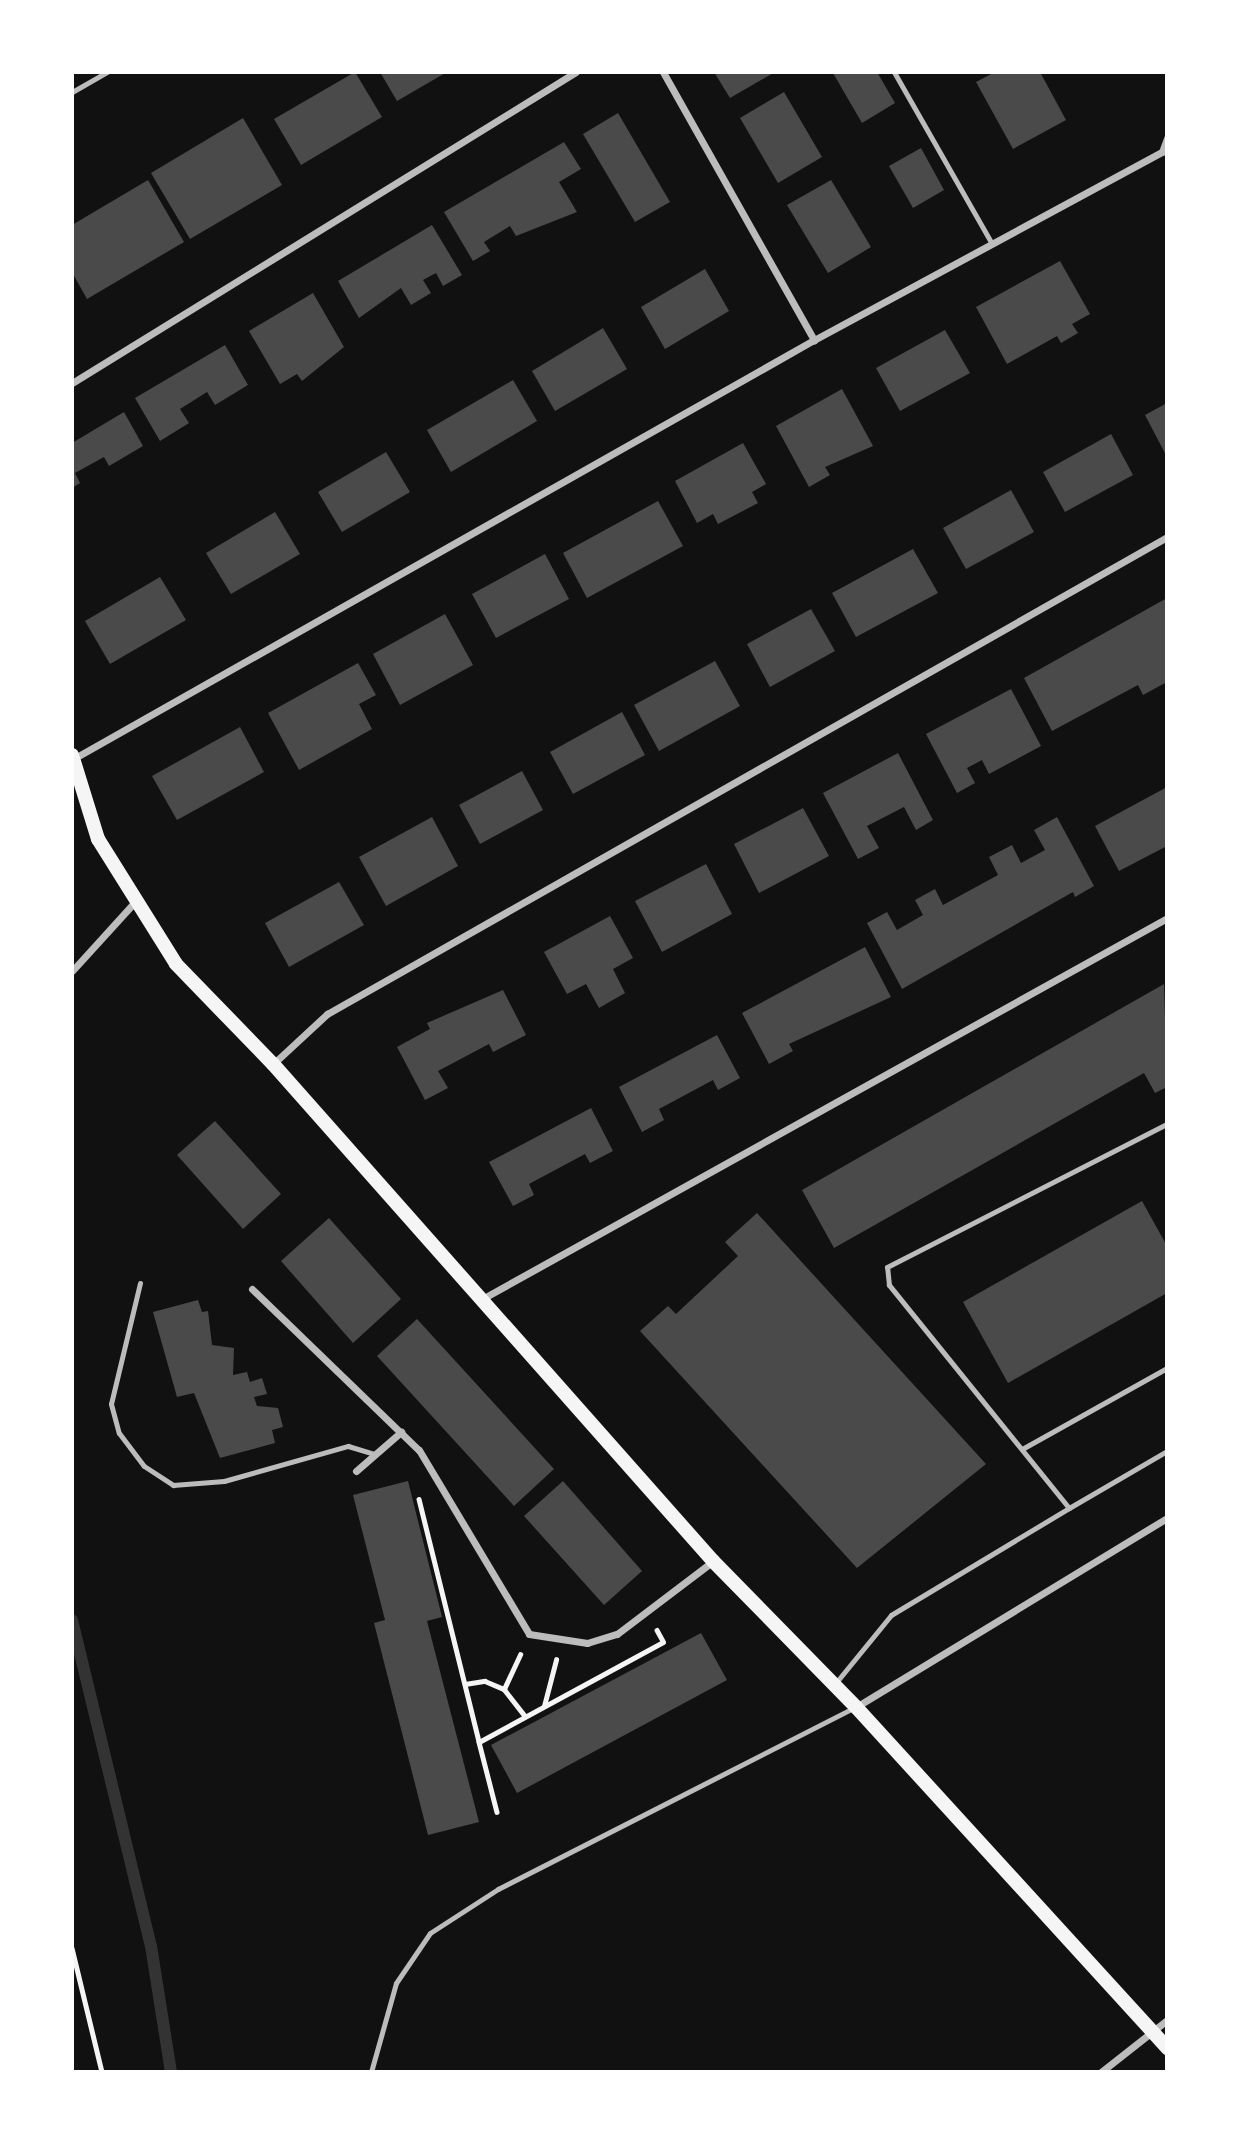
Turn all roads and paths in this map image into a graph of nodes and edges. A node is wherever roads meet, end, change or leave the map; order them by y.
1 (107, 72) edge
2 (576, 72) edge
3 (663, 72) edge
4 (894, 72) edge
5 (72, 92) edge
6 (1167, 138) edge
7 (1162, 152) junction
8 (1167, 161) edge
9 (992, 244) junction
10 (814, 340) junction
11 (72, 383) edge
12 (1167, 537) edge
13 (72, 757) edge
14 (133, 904) junction
15 (1167, 918) edge
16 (72, 971) edge
17 (273, 1064) junction
18 (1167, 1124) edge
19 (141, 1283) dead end
20 (252, 1289) dead end
21 (482, 1299) junction
22 (1167, 1368) edge
23 (401, 1432) junction
24 (1022, 1449) junction
25 (1167, 1451) edge
26 (375, 1454) junction
27 (356, 1471) dead end
28 (1069, 1508) junction
29 (1167, 1518) edge
30 (713, 1561) junction
31 (529, 1634) junction
32 (560, 1643) junction
33 (464, 1684) dead end
34 (834, 1685) junction
35 (503, 1689) junction
36 (544, 1707) dead end
37 (856, 1707) junction
38 (525, 1716) dead end
39 (479, 1742) dead end
40 (497, 1812) dead end
41 (72, 1948) edge
42 (1167, 2020) edge
43 (1150, 2030) junction
44 (1167, 2048) edge
45 (102, 2072) edge
46 (371, 2072) edge
47 (1101, 2072) edge

1 - 5 lane
2 - 11 street
3 - 10 street
4 - 9 lane
6 - 7 street
7 - 8 street
7 - 9 street
9 - 10 street
10 - 13 street
12 - 17 street
13 - 14 main road
14 - 16 street
14 - 17 main road
15 - 21 street
17 - 21 main road
18 - 24 lane
19 - 26 lane
20 - 23 street
21 - 30 main road
22 - 24 lane
23 - 26 street
23 - 31 street
24 - 28 lane
25 - 28 lane
26 - 27 street
28 - 34 lane
29 - 37 street
30 - 32 street
30 - 34 main road
31 - 32 street
31 - 35 path
32 - 36 path
33 - 35 path
34 - 37 main road
35 - 38 path
37 - 43 main road
37 - 46 lane
39 - 40 path
41 - 45 path
42 - 43 street
43 - 44 main road
43 - 47 street

